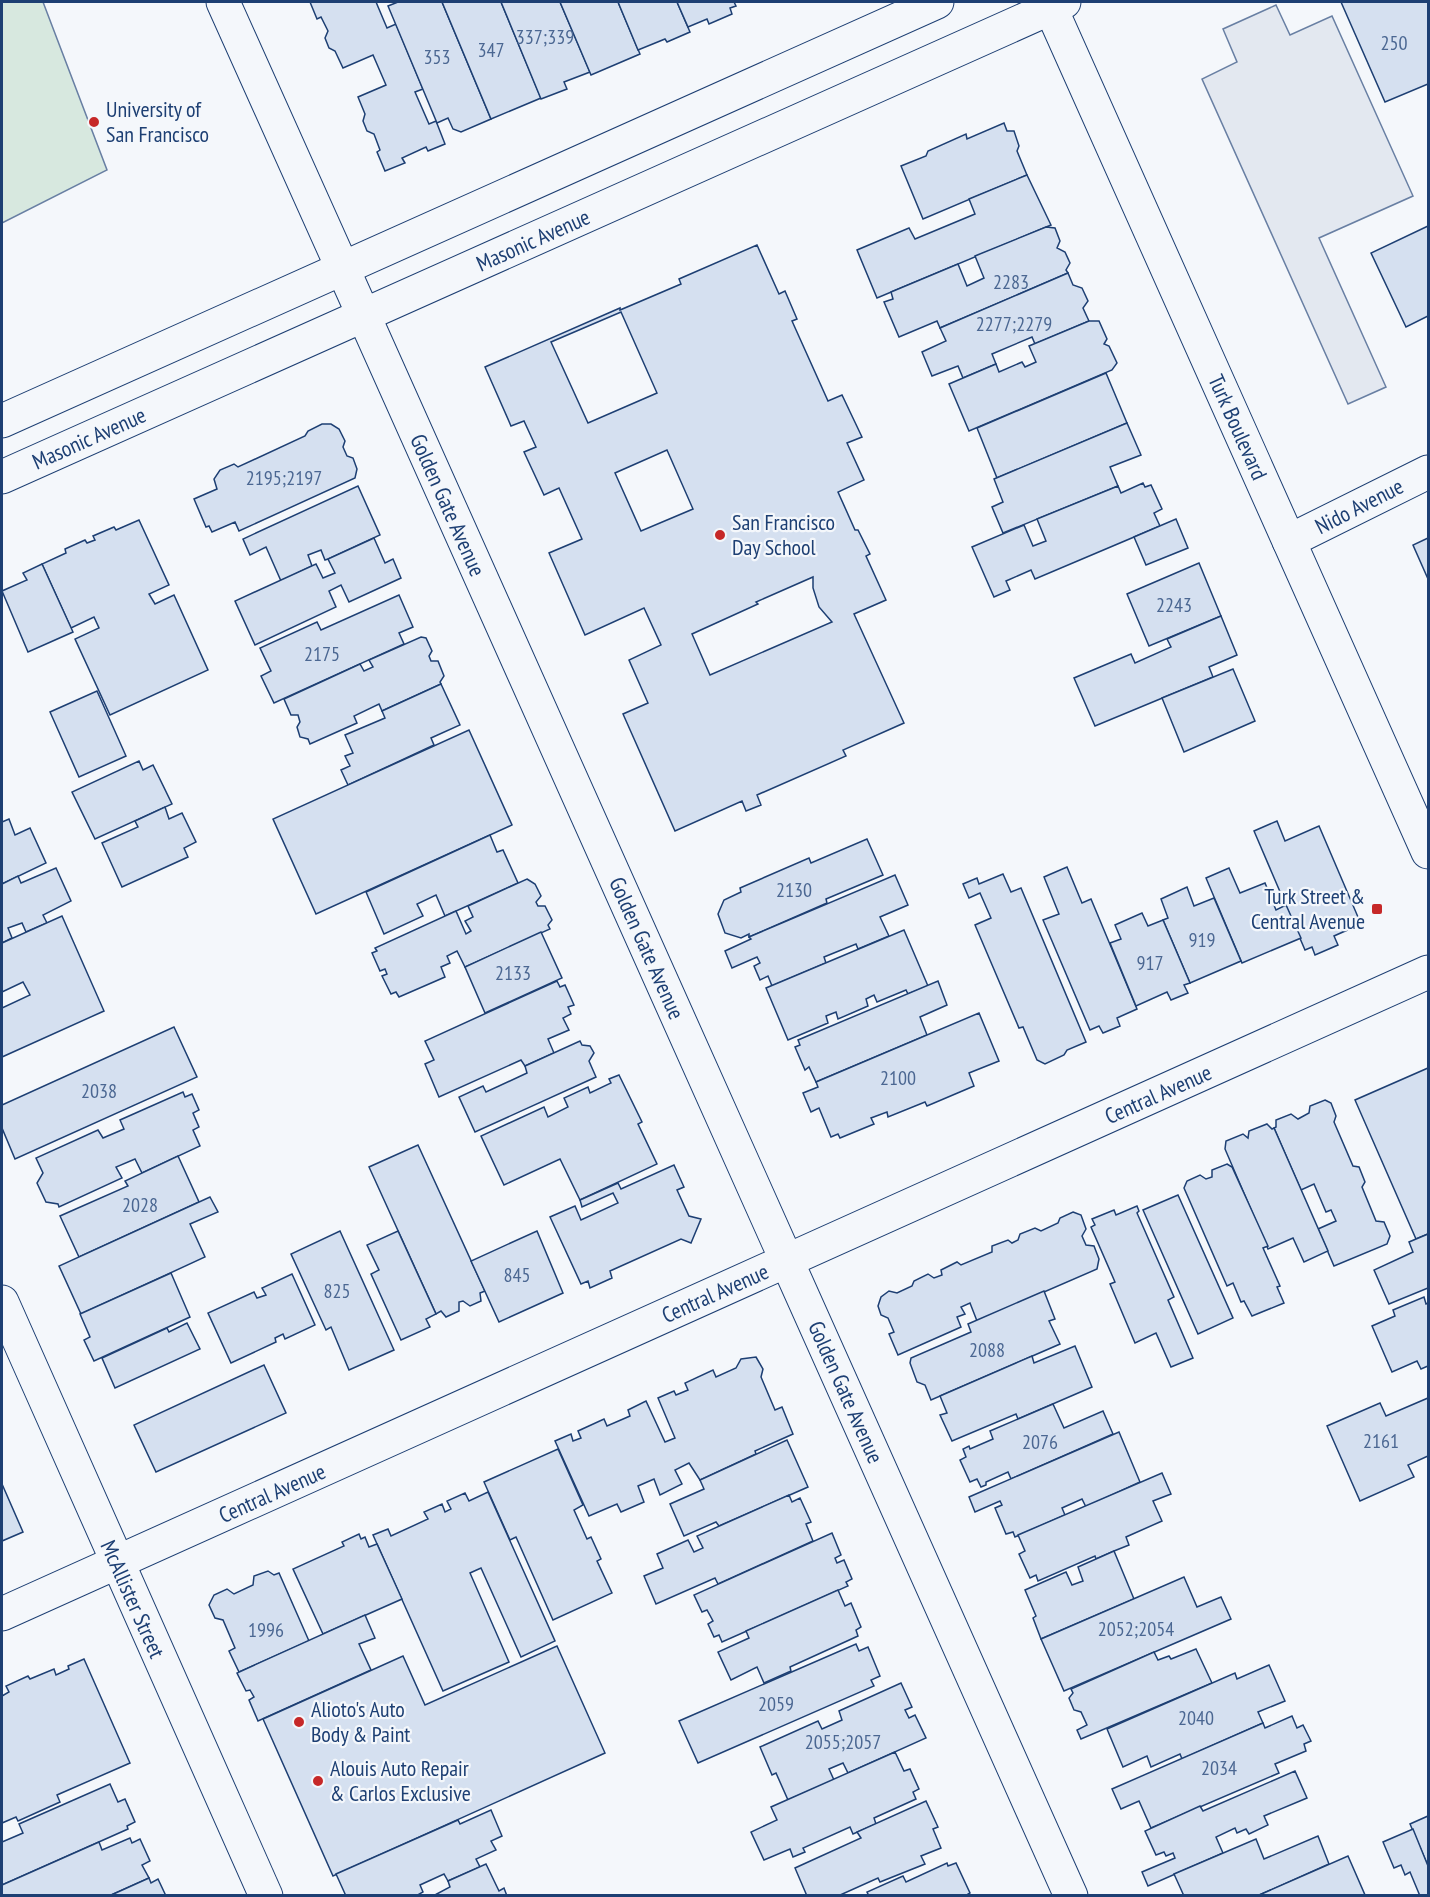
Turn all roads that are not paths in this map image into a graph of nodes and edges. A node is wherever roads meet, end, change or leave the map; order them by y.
1 (223, 2) edge
2 (937, 2) edge
3 (1054, 4) edge
4 (342, 267) junction
5 (363, 315) junction
6 (2, 421) edge
7 (1428, 471) edge
8 (2, 477) edge
9 (1289, 541) junction
10 (1428, 852) edge
11 (1428, 972) edge
12 (788, 1261) junction
13 (2, 1302) edge
14 (117, 1562) junction
15 (2, 1614) edge
16 (266, 1896) edge
17 (1071, 1896) edge

1 - 4 street, Golden Gate Avenue
2 - 4 street
3 - 5 street, Masonic Avenue
3 - 9 street, Turk Boulevard
4 - 5 street, Golden Gate Avenue
4 - 6 street
5 - 8 street, Masonic Avenue
5 - 12 street, Golden Gate Avenue
7 - 9 street, Nido Avenue
9 - 10 street, Turk Boulevard
11 - 12 street, Central Avenue
12 - 14 street, Central Avenue
12 - 17 street, Golden Gate Avenue
13 - 14 street, McAllister Street
14 - 15 street, Central Avenue
14 - 16 street, McAllister Street

